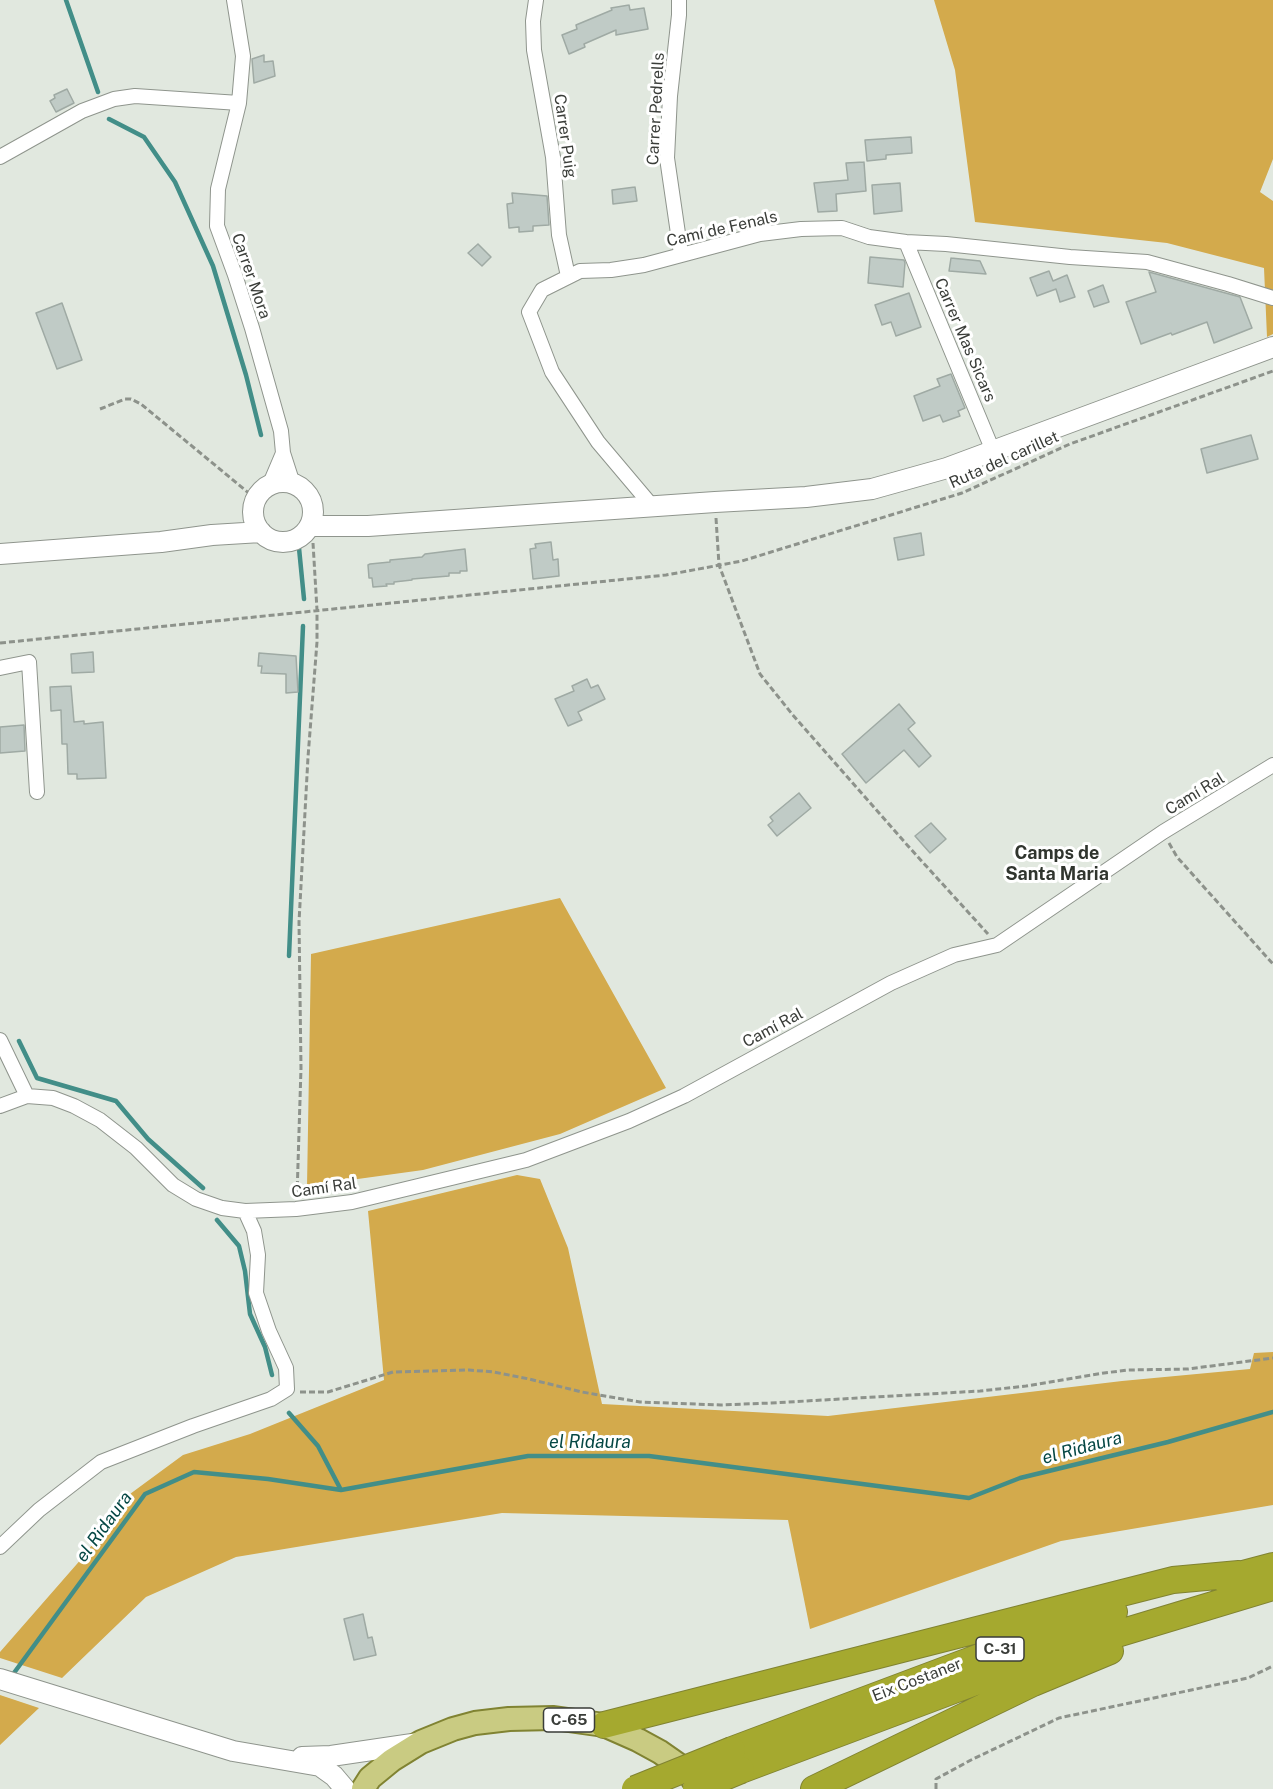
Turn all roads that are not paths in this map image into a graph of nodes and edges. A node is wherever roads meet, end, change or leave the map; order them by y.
1 (234, 0) edge
2 (536, 0) edge
3 (679, 0) edge
4 (239, 103) junction
5 (0, 157) edge
6 (906, 242) junction
7 (681, 254) junction
8 (568, 276) junction
9 (1273, 298) edge
10 (1273, 347) edge
11 (993, 451) junction
12 (283, 453) junction
13 (293, 484) junction
14 (259, 499) junction
15 (312, 504) junction
16 (652, 506) junction
17 (368, 526) junction
18 (307, 530) junction
19 (261, 532) junction
20 (212, 535) junction
21 (0, 554) edge
22 (0, 668) edge
23 (1273, 765) edge
24 (37, 792) dead end
25 (0, 1040) edge
26 (27, 1096) junction
27 (0, 1106) edge
28 (245, 1211) junction
29 (0, 1547) edge
30 (1273, 1566) edge
31 (1244, 1584) junction
32 (1273, 1587) edge
33 (0, 1679) edge
34 (604, 1725) junction
35 (421, 1742) junction
36 (278, 1758) junction
37 (737, 1760) junction
38 (345, 1789) edge
39 (363, 1789) edge
40 (635, 1789) edge
41 (697, 1789) edge
42 (814, 1789) edge

1 - 4 street, Carrer Mora
2 - 8 street, Carrer Puig
3 - 7 street, Carrer Pedrells
4 - 5 street
4 - 12 street, Carrer Mora
6 - 7 street, Camí de Fenals
6 - 9 street, Camí de Fenals
6 - 11 street, Carrer Mas Sicars
7 - 8 street, Camí de Fenals
8 - 16 street, Camí de Fenals
10 - 11 street
11 - 16 street
12 - 13 street, Carrer Mora
12 - 14 street
13 - 14 street
13 - 15 street
14 - 19 street
14 - 20 street
15 - 17 street
15 - 18 street
16 - 17 street
17 - 18 street
18 - 19 street
19 - 20 street
20 - 21 street
22 - 24 street
23 - 28 street, Camí Ral
25 - 26 street
26 - 27 street
26 - 28 street, Camí Ral
28 - 29 street
30 - 31 highway, Eix Costaner / C-31
31 - 32 highway, Eix Costaner / C-31
31 - 34 highway
31 - 37 highway, Eix Costaner / C-31
31 - 42 highway
33 - 36 street
34 - 35 main road, C-65
34 - 41 main road, C-65
35 - 36 street
35 - 39 main road, C-65
36 - 38 street
37 - 40 highway, Eix Costaner / C-31, bridge
37 - 41 highway, Eix Costaner / C-31, bridge

